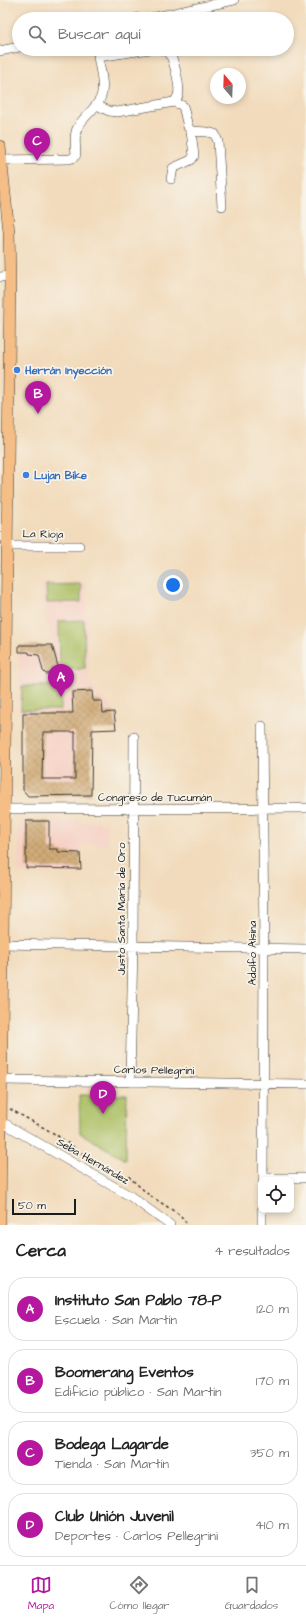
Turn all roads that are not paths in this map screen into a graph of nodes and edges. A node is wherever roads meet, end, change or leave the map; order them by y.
1 (234, 0) edge
2 (179, 12) edge
3 (12, 48) edge
4 (0, 51) edge
5 (104, 56) edge
6 (171, 56) edge
7 (174, 102) junction
8 (97, 105) junction
9 (191, 131) junction
10 (0, 146) edge
11 (2, 160) junction
12 (171, 179) dead end
13 (222, 206) dead end
14 (5, 277) edge
15 (4, 392) edge
16 (3, 526) edge
17 (6, 546) junction
18 (79, 546) dead end
19 (2, 655) edge
20 (262, 726) dead end
21 (134, 737) dead end
22 (306, 808) edge
23 (2, 809) edge
24 (133, 809) junction
25 (263, 809) junction
26 (2, 944) edge
27 (133, 945) junction
28 (264, 948) junction
29 (306, 949) edge
30 (1, 1080) junction
31 (130, 1082) junction
32 (263, 1083) junction
33 (306, 1084) edge
34 (0, 1121) edge
35 (263, 1177) edge
36 (294, 1178) edge
37 (306, 1178) edge
38 (262, 1213) edge
39 (0, 1225) edge
40 (170, 1225) edge
41 (262, 1225) edge

1 - 2 street
3 - 4 street
5 - 8 street
6 - 7 street
7 - 8 street
7 - 9 street
8 - 11 street
9 - 12 street
9 - 13 street
10 - 11 main road
11 - 14 main road
14 - 15 main road
15 - 16 main road
16 - 17 main road
17 - 18 street, La Rioja
17 - 19 main road
19 - 23 main road
20 - 25 street, Adolfo Alsina
21 - 24 street, Justo Santa María de Oro
22 - 25 street, Congreso de Tucumán
23 - 24 street, Congreso de Tucumán
23 - 26 main road
24 - 25 street, Congreso de Tucumán
24 - 27 street, Justo Santa María de Oro
25 - 28 street, Adolfo Alsina
26 - 27 street
26 - 30 main road
27 - 28 street
27 - 31 street, Justo Santa María de Oro
28 - 29 street
28 - 32 street, Adolfo Alsina
30 - 31 street, Carlos Pellegrini
30 - 34 main road
31 - 32 street, Carlos Pellegrini
32 - 33 street, Carlos Pellegrini
32 - 35 street, Adolfo Alsina
34 - 39 main road
34 - 40 street, Seba Hernández
36 - 37 street
38 - 41 street

